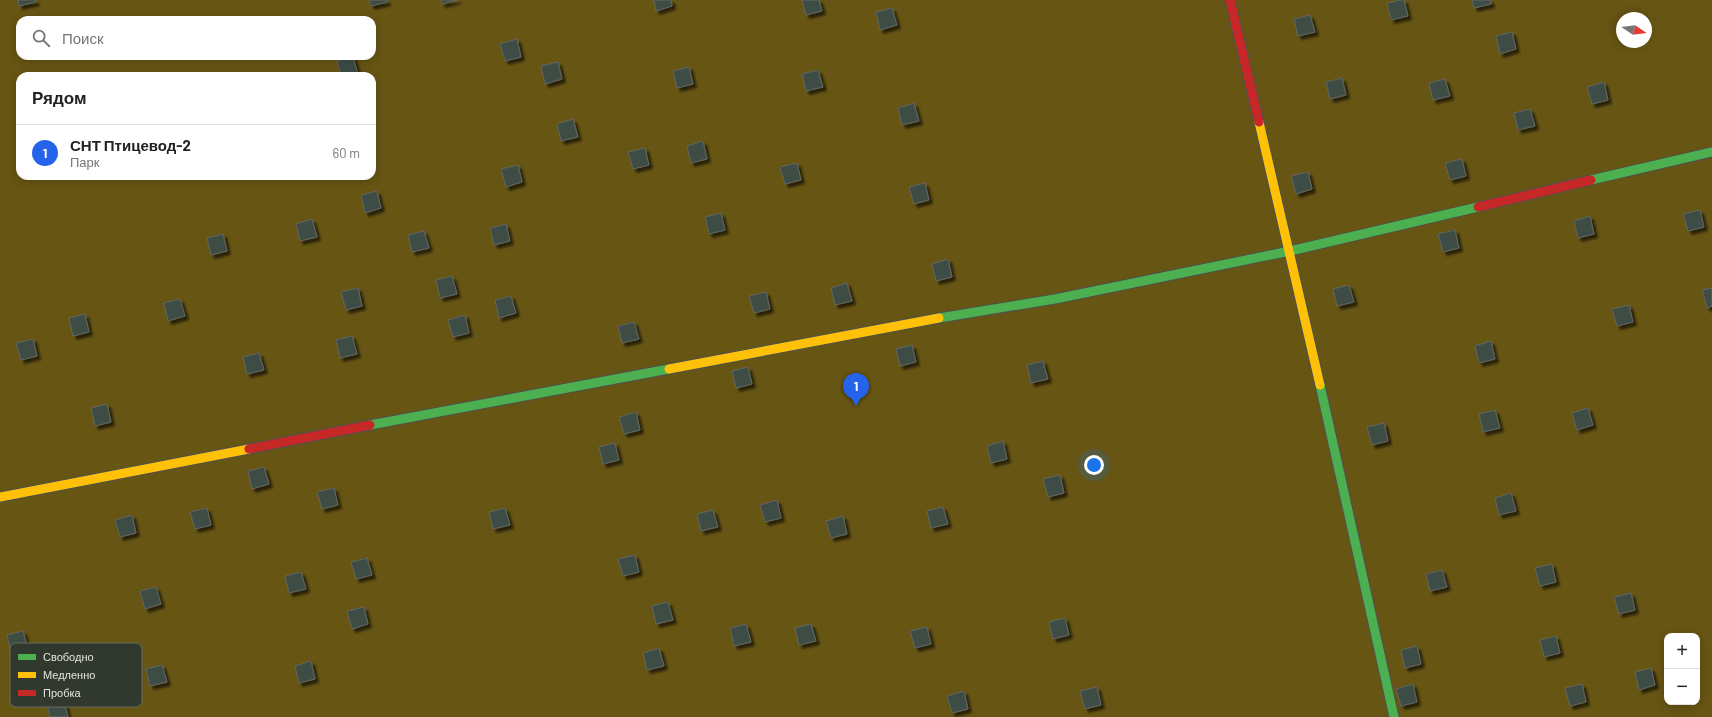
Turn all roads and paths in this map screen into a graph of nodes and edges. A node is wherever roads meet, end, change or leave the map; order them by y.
1 (1230, 0) edge
2 (1712, 152) edge
3 (1290, 251) junction
4 (0, 497) edge
5 (1394, 717) edge

1 - 3 street
2 - 3 street
3 - 4 street
3 - 5 street

